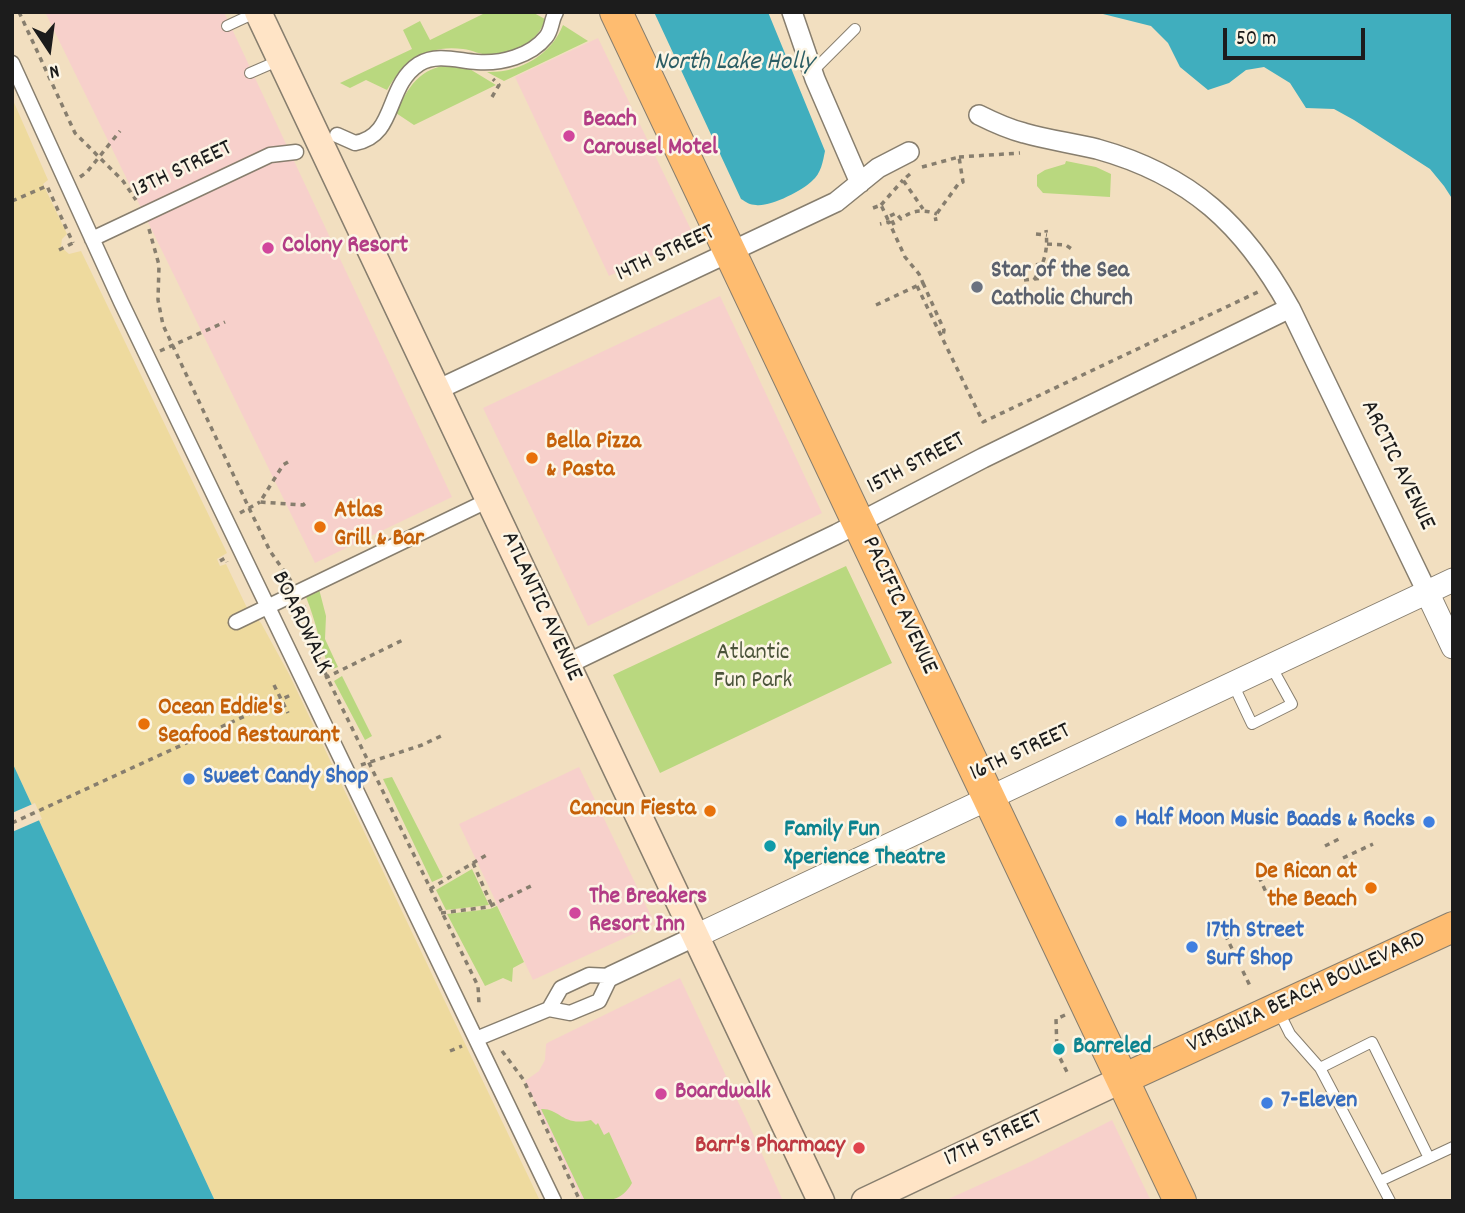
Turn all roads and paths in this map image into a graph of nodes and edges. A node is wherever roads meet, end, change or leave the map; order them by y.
1 (258, 12) edge
2 (556, 12) edge
3 (616, 12) edge
4 (792, 12) edge
5 (228, 26) dead end
6 (855, 29) dead end
7 (281, 60) junction
8 (12, 62) edge
9 (813, 72) junction
10 (250, 73) dead end
11 (979, 115) dead end
12 (120, 131) dead end
13 (337, 135) dead end
14 (296, 152) dead end
15 (1024, 153) dead end
16 (959, 157) junction
17 (913, 164) junction
18 (903, 180) junction
19 (67, 182) junction
20 (860, 183) junction
21 (12, 201) edge
22 (881, 205) junction
23 (873, 208) dead end
24 (923, 209) junction
25 (937, 214) junction
26 (901, 219) junction
27 (936, 221) dead end
28 (880, 224) dead end
29 (891, 224) junction
30 (1036, 234) dead end
31 (92, 239) junction
32 (1047, 244) junction
33 (59, 250) dead end
34 (1073, 250) dead end
35 (730, 252) junction
36 (1043, 264) junction
37 (1026, 266) dead end
38 (1043, 278) dead end
39 (1034, 280) junction
40 (1024, 281) dead end
41 (923, 283) junction
42 (1256, 285) dead end
43 (917, 286) junction
44 (876, 305) dead end
45 (1290, 308) junction
46 (225, 322) dead end
47 (945, 342) junction
48 (148, 357) junction
49 (437, 390) junction
50 (288, 462) dead end
51 (489, 500) junction
52 (260, 502) junction
53 (307, 502) dead end
54 (225, 520) junction
55 (859, 523) junction
56 (1453, 580) edge
57 (1427, 592) junction
58 (267, 607) junction
59 (236, 622) dead end
60 (405, 639) dead end
61 (1453, 648) edge
62 (567, 664) junction
63 (1271, 666) junction
64 (1233, 684) junction
65 (274, 685) dead end
66 (306, 688) junction
67 (281, 699) junction
68 (288, 713) dead end
69 (441, 736) dead end
70 (346, 771) junction
71 (989, 798) junction
72 (12, 823) edge
73 (1339, 839) dead end
74 (1373, 844) dead end
75 (1325, 846) dead end
76 (488, 853) dead end
77 (1343, 858) dead end
78 (473, 862) junction
79 (1259, 877) dead end
80 (531, 887) dead end
81 (408, 900) junction
82 (1271, 903) dead end
83 (492, 906) junction
84 (441, 913) dead end
85 (1222, 926) dead end
86 (1453, 927) edge
87 (696, 936) junction
88 (611, 976) junction
89 (1251, 988) dead end
90 (1277, 1008) junction
91 (549, 1009) junction
92 (1065, 1015) dead end
93 (476, 1039) junction
94 (462, 1045) dead end
95 (450, 1051) dead end
96 (1321, 1068) junction
97 (1068, 1074) dead end
98 (1123, 1079) junction
99 (1453, 1147) edge
100 (1429, 1158) junction
101 (1380, 1181) junction
102 (554, 1201) edge
103 (821, 1201) edge
104 (865, 1201) edge
105 (1180, 1201) edge
106 (1390, 1201) edge

1 - 5 lane
1 - 7 main road, ATLANTIC AVENUE
2 - 13 street
3 - 35 highway, PACIFIC AVENUE
4 - 9 street
6 - 9 lane
7 - 10 lane
7 - 49 main road, ATLANTIC AVENUE
8 - 19 street, BOARDWALK
9 - 20 street
11 - 45 street, ARCTIC AVENUE
12 - 19 path
14 - 31 street, 13TH STREET
15 - 16 path
16 - 17 path
16 - 25 path
17 - 18 path
17 - 20 street, 14TH STREET
18 - 22 path
18 - 24 path
19 - 31 street, BOARDWALK
20 - 35 street, 14TH STREET
21 - 33 path
22 - 23 path
22 - 29 path
24 - 25 path
24 - 26 path
25 - 27 path
26 - 29 path
26 - 29 path
28 - 29 path
29 - 41 path
30 - 32 path
31 - 48 street, BOARDWALK
32 - 34 path
32 - 36 path
35 - 49 street, 14TH STREET
35 - 55 highway, PACIFIC AVENUE
36 - 37 path
36 - 39 path
38 - 39 path
39 - 40 path
41 - 43 path
41 - 47 path
42 - 47 path
43 - 44 path
43 - 47 path
45 - 55 street, 15TH STREET
45 - 57 street, ARCTIC AVENUE
46 - 48 path
48 - 54 street, BOARDWALK
49 - 51 main road, ATLANTIC AVENUE
50 - 52 path
51 - 58 street
51 - 62 main road, ATLANTIC AVENUE
52 - 53 path
52 - 54 path
54 - 58 street, BOARDWALK
55 - 62 street, 15TH STREET
55 - 71 highway, PACIFIC AVENUE
56 - 57 street, 16TH STREET
57 - 61 street, ARCTIC AVENUE
57 - 63 street, 16TH STREET
58 - 59 street
58 - 66 street, BOARDWALK
60 - 66 path
62 - 87 main road, ATLANTIC AVENUE
63 - 64 street, 16TH STREET
63 - 64 lane
64 - 71 street, 16TH STREET
65 - 67 path
66 - 67 path
66 - 70 street, BOARDWALK
67 - 68 path
67 - 72 path
69 - 70 path
70 - 81 street, BOARDWALK
71 - 87 street, 16TH STREET
71 - 98 highway, PACIFIC AVENUE
73 - 75 path
74 - 77 path
76 - 78 path
78 - 81 path
78 - 83 path
79 - 82 path
80 - 83 path
81 - 93 street, BOARDWALK
83 - 84 path
85 - 89 path
86 - 90 main road, VIRGINIA BEACH BOULEVARD
87 - 88 street, 16TH STREET
87 - 103 main road, ATLANTIC AVENUE
88 - 91 street, 16TH STREET
88 - 91 street, 16TH STREET
90 - 96 lane
90 - 98 main road, VIRGINIA BEACH BOULEVARD
91 - 93 street, 16TH STREET
92 - 97 path
93 - 102 street, BOARDWALK
94 - 95 path
96 - 100 lane
96 - 101 lane
98 - 104 main road, 17TH STREET
98 - 105 highway, PACIFIC AVENUE
99 - 100 lane
100 - 101 lane
101 - 106 lane

